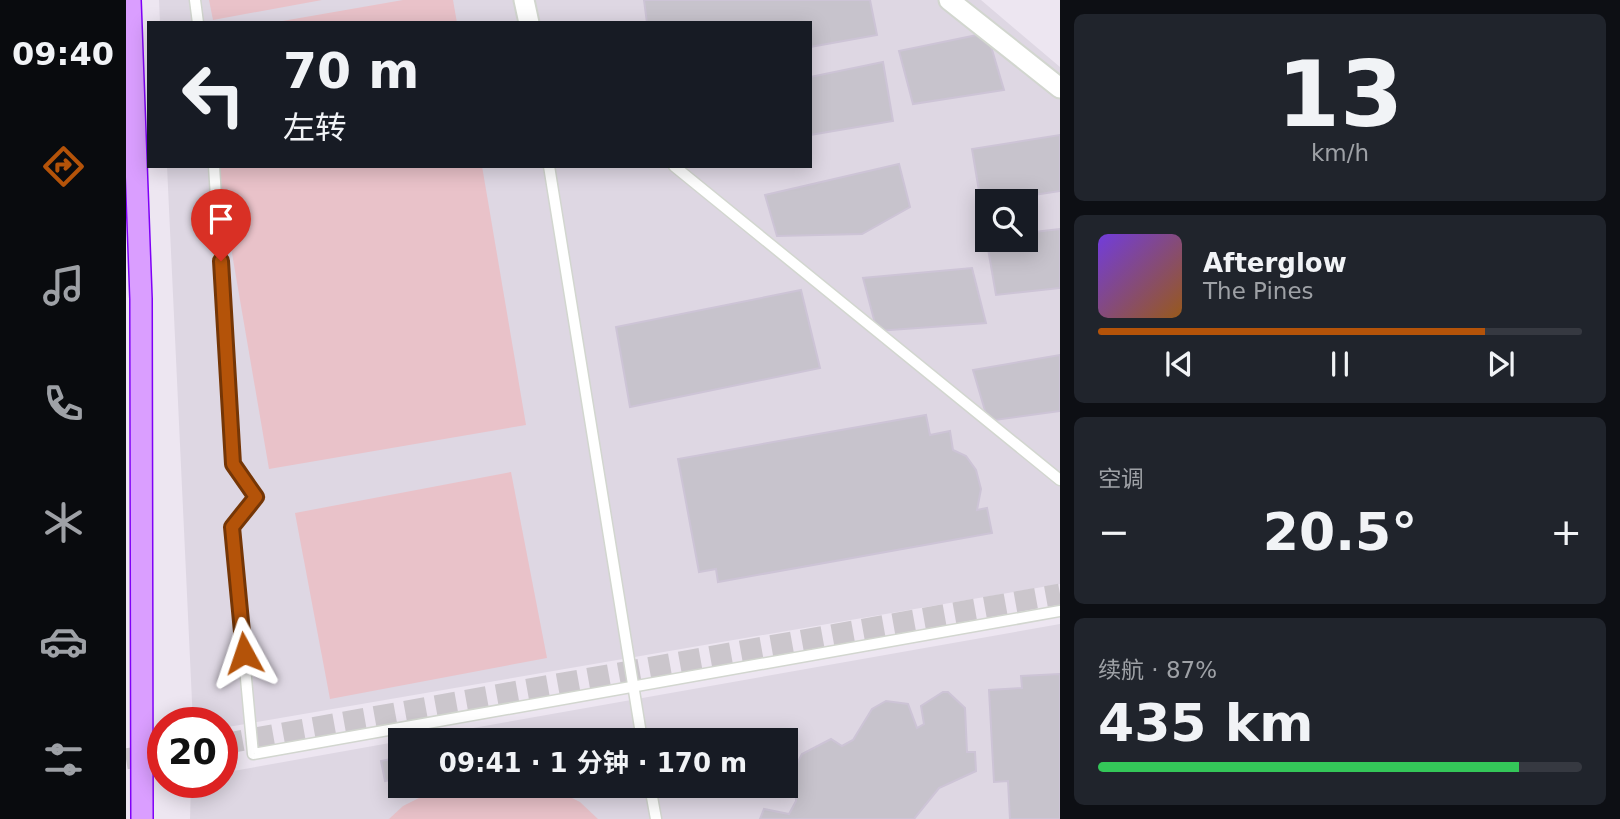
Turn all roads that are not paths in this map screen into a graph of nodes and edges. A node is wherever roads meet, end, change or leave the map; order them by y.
1 (130, 0) edge
2 (195, 0) edge
3 (524, 0) edge
4 (949, 0) edge
5 (198, 21) edge
6 (529, 21) edge
7 (1060, 88) edge
8 (214, 168) edge
9 (549, 168) edge
10 (676, 168) edge
11 (1060, 480) edge
12 (1060, 611) edge
13 (633, 687) junction
14 (640, 728) edge
15 (652, 798) edge
16 (142, 819) edge
17 (656, 819) edge

1 - 16 highway
2 - 5 lane
3 - 6 street
4 - 7 street
8 - 13 lane
9 - 13 lane
10 - 11 lane
12 - 13 lane
13 - 14 lane
15 - 17 lane

